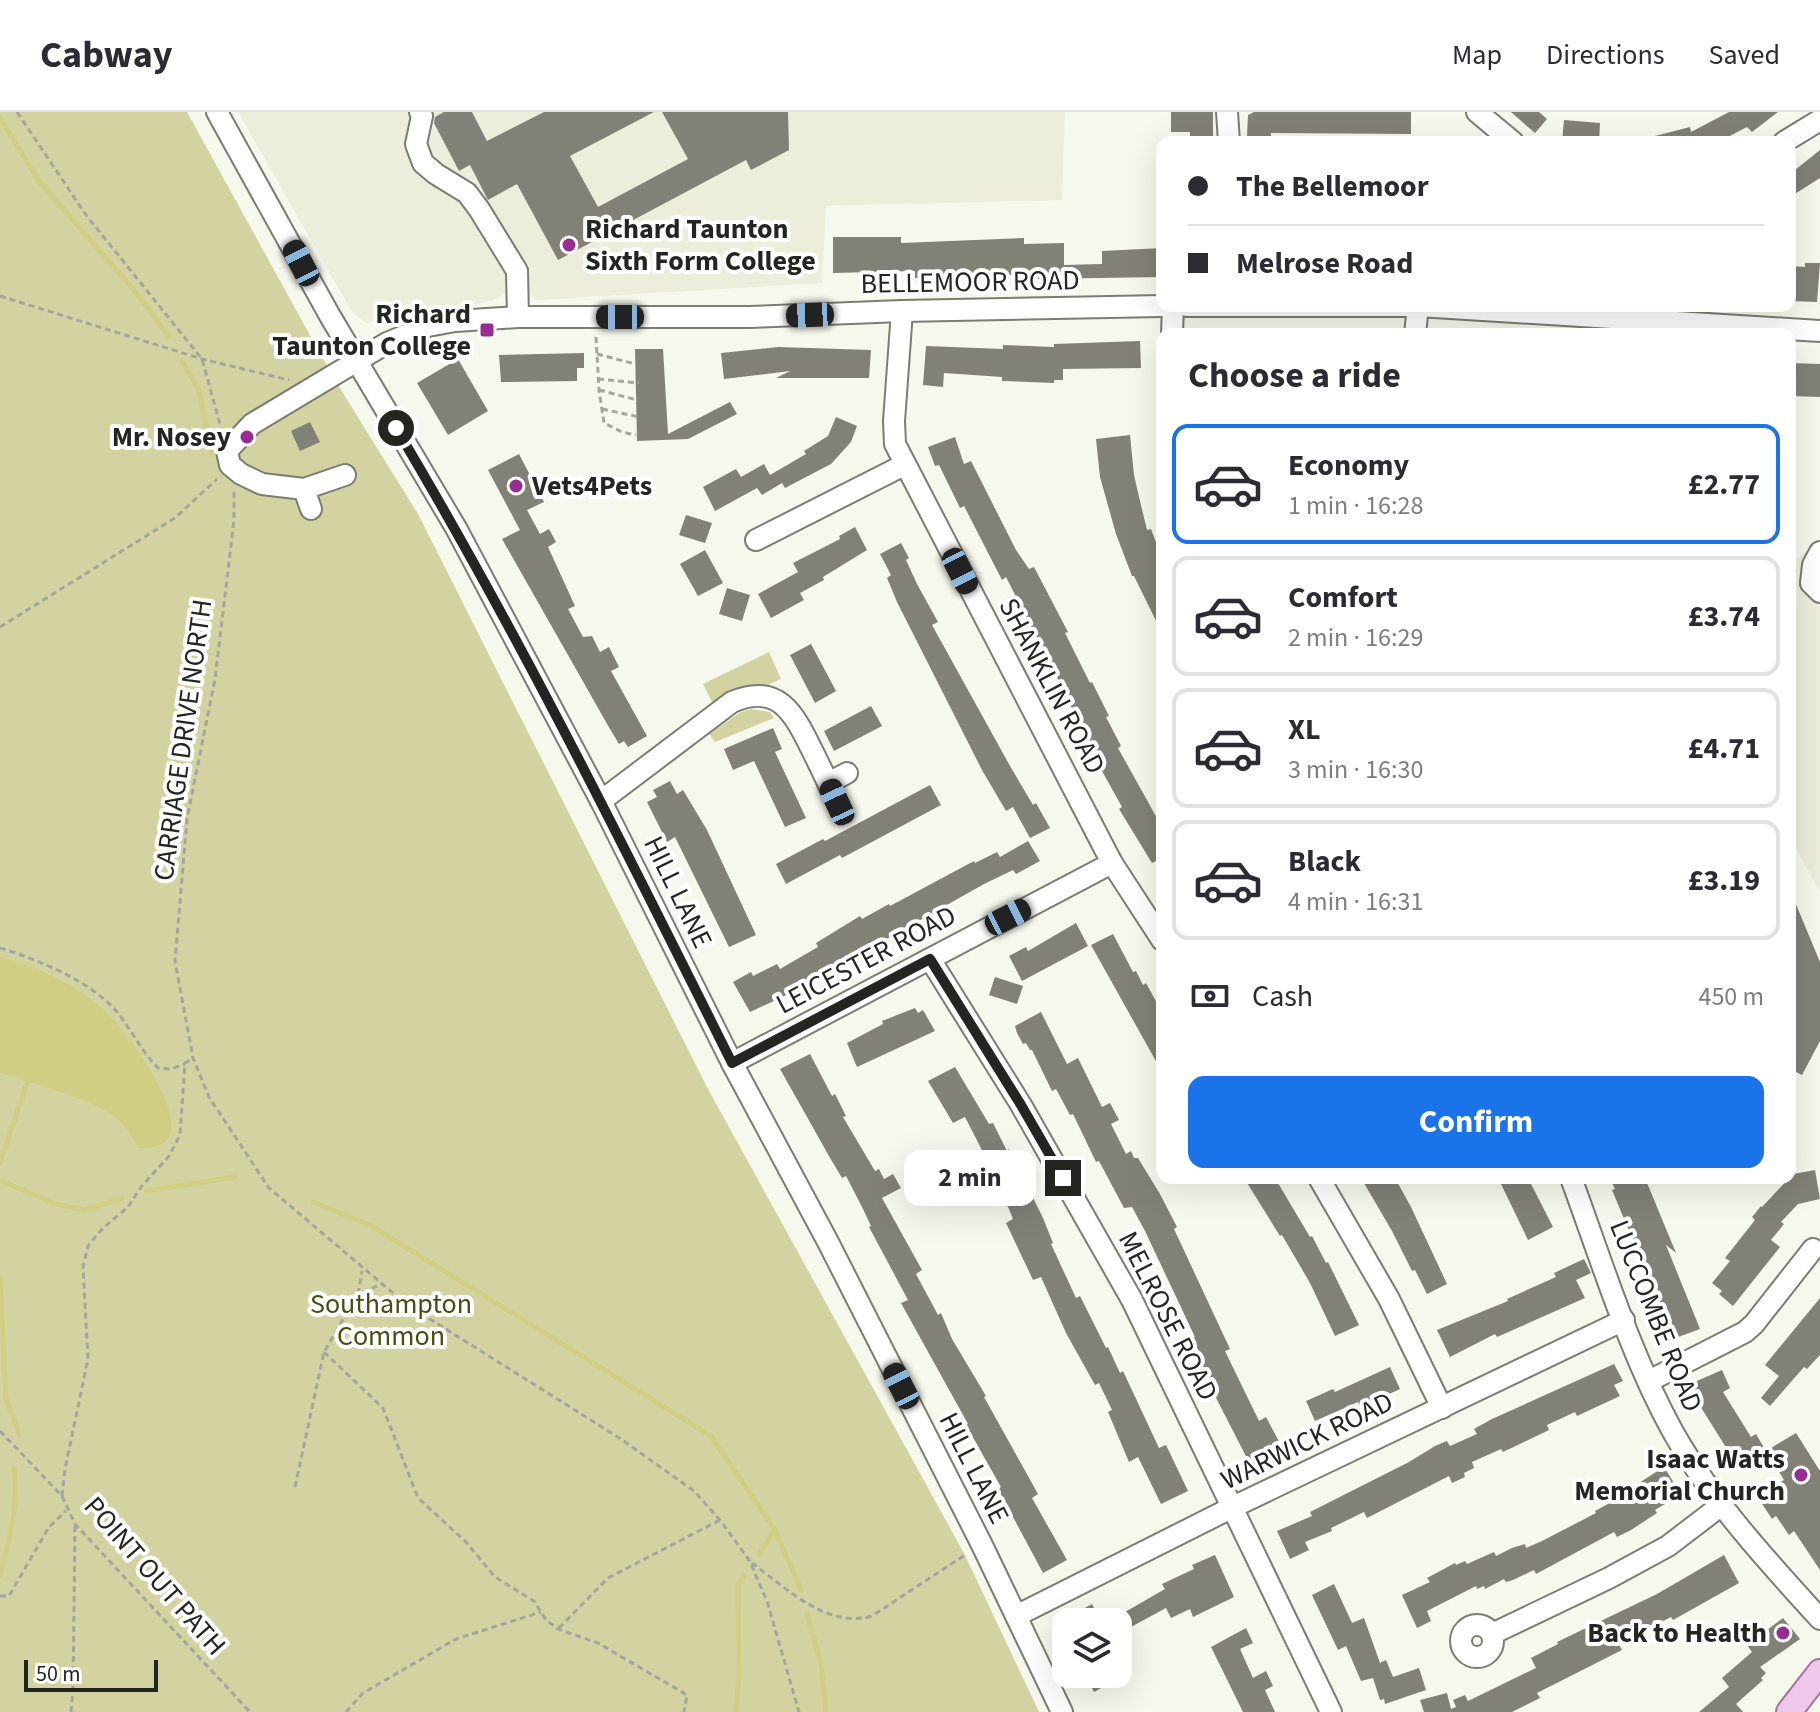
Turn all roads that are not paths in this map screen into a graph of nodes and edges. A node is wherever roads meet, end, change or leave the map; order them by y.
1 (217, 112) edge
2 (420, 112) edge
3 (1227, 112) edge
4 (1477, 112) edge
5 (1820, 120) edge
6 (1229, 136) edge
7 (1506, 136) edge
8 (1794, 136) edge
9 (1156, 306) edge
10 (902, 311) junction
11 (1514, 312) edge
12 (518, 317) junction
13 (1772, 328) edge
14 (1796, 330) edge
15 (1820, 331) edge
16 (356, 362) junction
17 (904, 465) junction
18 (345, 475) dead end
19 (756, 540) dead end
20 (1820, 552) edge
21 (1820, 592) edge
22 (601, 801) junction
23 (837, 802) dead end
24 (1112, 863) junction
25 (1156, 931) edge
26 (930, 959) junction
27 (732, 1063) junction
28 (1322, 1184) edge
29 (1573, 1184) edge
30 (1813, 1249) dead end
31 (1624, 1320) junction
32 (1649, 1381) junction
33 (1442, 1408) junction
34 (1723, 1504) junction
35 (1233, 1507) junction
36 (1016, 1616) junction
37 (1820, 1619) edge
38 (1492, 1634) dead end
39 (1820, 1672) edge
40 (1062, 1712) edge
41 (1331, 1712) edge
42 (1789, 1712) edge

1 - 16 street, HILL LANE
2 - 12 street
3 - 6 street
4 - 7 street
5 - 8 street
9 - 10 street, BELLEMOOR ROAD
10 - 12 street, BELLEMOOR ROAD
10 - 17 street, SHANKLIN ROAD
11 - 13 street
12 - 16 street, BELLEMOOR ROAD
14 - 15 street
16 - 18 street, BELLEMOOR ROAD
16 - 22 street, HILL LANE
17 - 19 street
17 - 24 street, SHANKLIN ROAD
20 - 21 street
22 - 23 street
22 - 27 street, HILL LANE
24 - 25 street, SHANKLIN ROAD
24 - 26 street, LEICESTER ROAD
26 - 27 street, LEICESTER ROAD
26 - 35 street, MELROSE ROAD
27 - 36 street, HILL LANE
28 - 33 street
29 - 31 street, LUCCOMBE ROAD
30 - 32 street
31 - 32 street, LUCCOMBE ROAD
31 - 33 street, WARWICK ROAD
32 - 34 street, LUCCOMBE ROAD
33 - 35 street, WARWICK ROAD
34 - 37 street, LUCCOMBE ROAD
34 - 38 street
35 - 36 street, WARWICK ROAD
35 - 41 street, MELROSE ROAD
36 - 40 street, HILL LANE
39 - 42 main road

